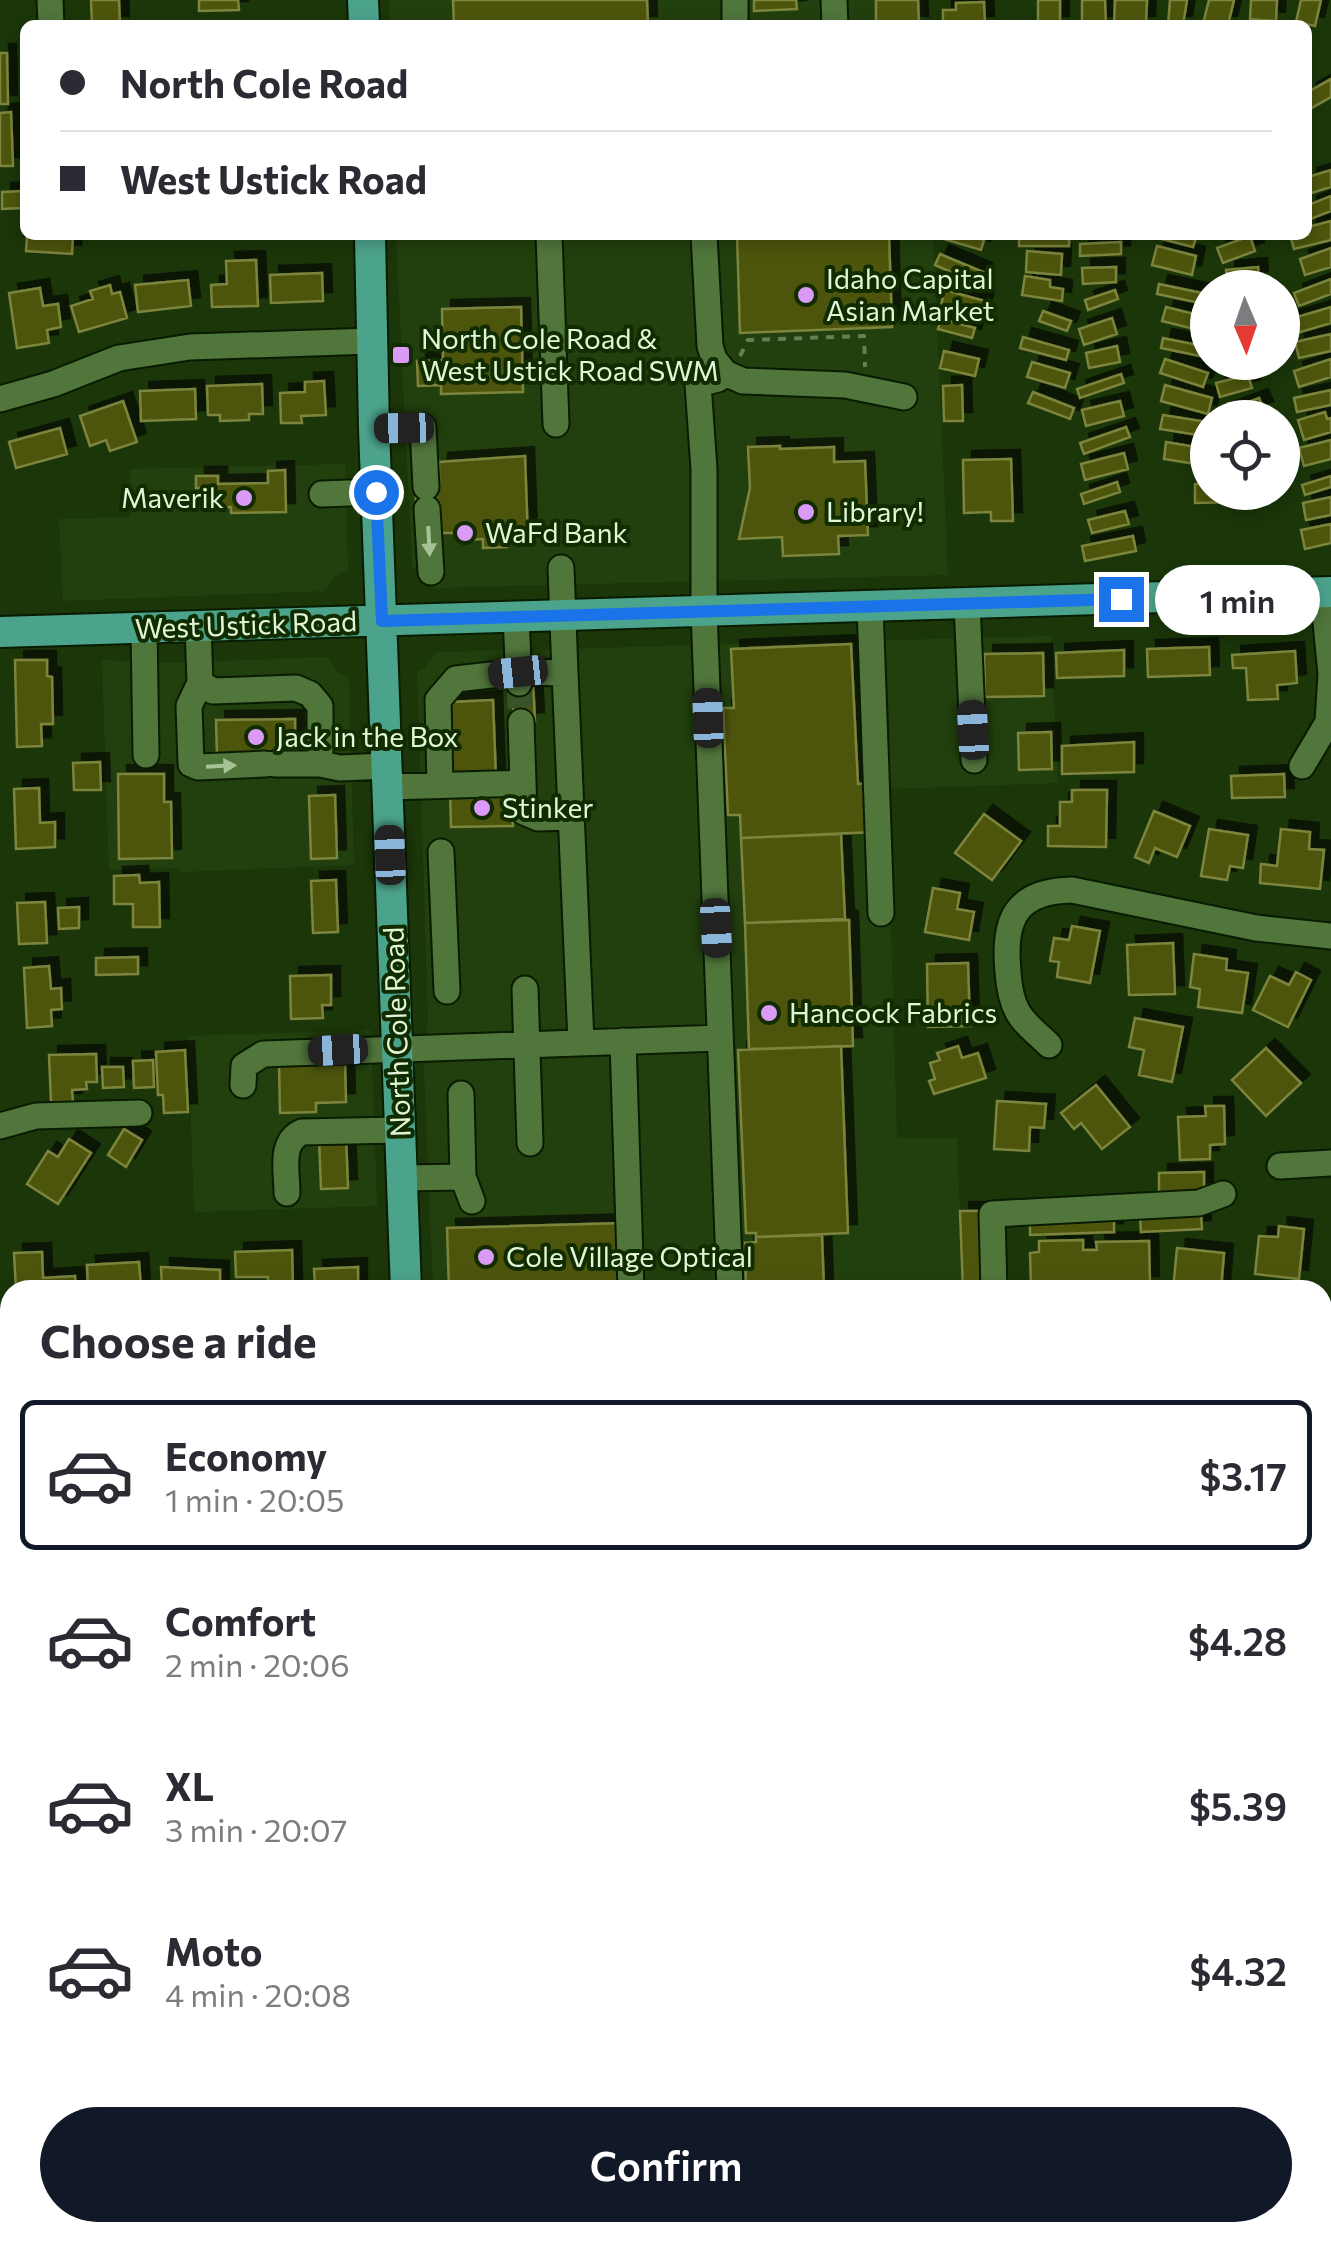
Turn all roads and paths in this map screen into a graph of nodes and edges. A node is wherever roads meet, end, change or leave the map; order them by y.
1 (370, 240) edge
2 (548, 240) edge
3 (704, 240) edge
4 (372, 341) junction
5 (730, 369) junction
6 (865, 379) dead end
7 (0, 398) edge
8 (904, 398) dead end
9 (556, 424) dead end
10 (374, 428) junction
11 (376, 492) junction
12 (322, 494) dead end
13 (561, 568) dead end
14 (430, 572) dead end
15 (1327, 592) edge
16 (967, 604) junction
17 (870, 606) junction
18 (704, 611) junction
19 (563, 616) junction
20 (516, 618) junction
21 (382, 621) junction
22 (198, 626) junction
23 (144, 628) junction
24 (0, 632) edge
25 (565, 674) junction
26 (519, 678) junction
27 (200, 684) junction
28 (521, 722) tunnel mouth
29 (146, 755) dead end
30 (974, 760) dead end
31 (320, 764) junction
32 (1302, 766) dead end
33 (387, 776) junction
34 (523, 784) junction
35 (440, 786) junction
36 (571, 817) junction
37 (442, 852) dead end
38 (881, 913) dead end
39 (1331, 936) edge
40 (525, 989) dead end
41 (447, 991) dead end
42 (720, 1038) junction
43 (623, 1041) junction
44 (580, 1042) junction
45 (527, 1044) junction
46 (1049, 1045) dead end
47 (398, 1048) junction
48 (243, 1085) dead end
49 (461, 1094) dead end
50 (139, 1112) dead end
51 (0, 1126) edge
52 (400, 1130) junction
53 (530, 1143) dead end
54 (1331, 1163) edge
55 (1280, 1166) dead end
56 (402, 1178) junction
57 (287, 1194) dead end
58 (1223, 1194) dead end
59 (406, 1280) edge
60 (630, 1280) edge
61 (730, 1280) edge
62 (994, 1280) edge

1 - 4 main road, North Cole Road
2 - 9 street
3 - 5 street
4 - 7 street
4 - 10 main road, North Cole Road
5 - 6 path
5 - 8 street
5 - 18 street
10 - 11 main road, North Cole Road
10 -> 14 street
11 - 12 street
11 - 21 main road, North Cole Road
13 - 19 street
15 - 16 main road, West Ustick Road
15 - 32 street
16 - 17 main road, West Ustick Road
16 - 30 street
17 - 18 main road, West Ustick Road
17 - 38 street
18 - 19 main road, West Ustick Road
18 - 42 street
19 - 20 main road, West Ustick Road
19 - 25 street
20 - 21 main road, West Ustick Road
20 - 26 street
21 - 22 main road, West Ustick Road
21 - 33 main road, North Cole Road
22 - 23 main road, West Ustick Road
22 - 27 street
23 - 24 main road, West Ustick Road
23 - 29 street
25 - 26 street
25 - 36 street
26 - 35 street
27 - 31 street
27 -> 31 street
28 - 34 street
31 - 33 street
33 - 35 street
33 - 47 main road, North Cole Road
34 - 35 street
34 - 36 street
36 - 44 street
37 - 41 street
39 - 46 street
40 - 45 street
42 - 43 street
42 - 61 street
43 - 44 street
43 - 60 street
44 - 45 street
45 - 47 street
45 - 53 street
47 - 48 street
47 - 52 main road, North Cole Road
49 - 56 street
50 - 51 street
52 - 56 main road, North Cole Road
52 - 57 street
54 - 55 street
56 - 59 main road, North Cole Road
58 - 62 street

